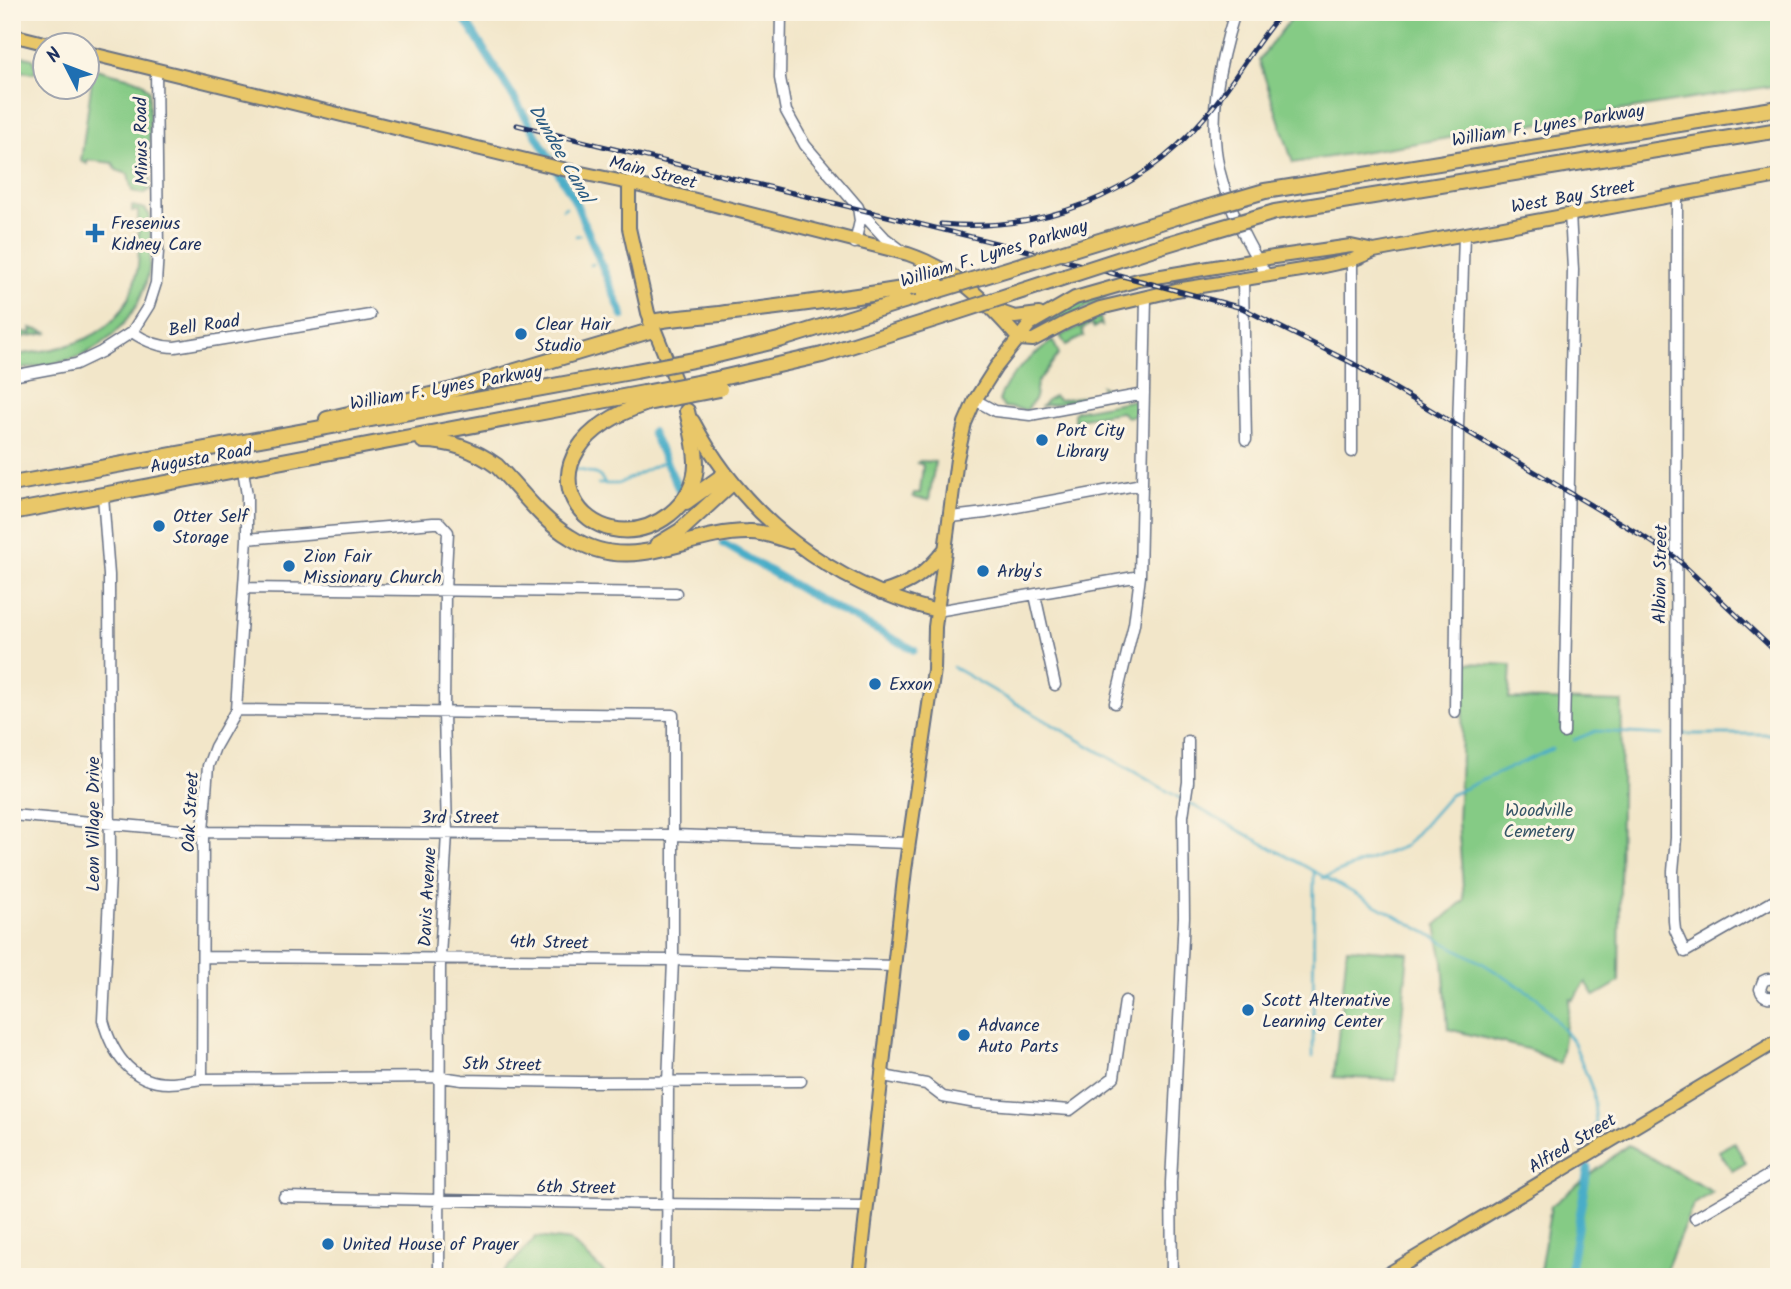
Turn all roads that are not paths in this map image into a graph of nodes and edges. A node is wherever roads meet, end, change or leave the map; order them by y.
1 (781, 12) edge
2 (1235, 12) edge
3 (12, 35) edge
4 (32, 40) edge
5 (102, 56) edge
6 (156, 70) junction
7 (1779, 108) edge
8 (1779, 130) edge
9 (1779, 176) edge
10 (629, 183) junction
11 (1677, 195) junction
12 (860, 211) junction
13 (1570, 214) junction
14 (1464, 234) junction
15 (855, 243) junction
16 (1374, 251) junction
17 (908, 254) junction
18 (1257, 260) junction
19 (1352, 260) junction
20 (987, 274) junction
21 (1267, 276) junction
22 (1243, 281) junction
23 (1146, 298) junction
24 (989, 307) junction
25 (1046, 312) junction
26 (370, 315) dead end
27 (651, 322) junction
28 (132, 332) junction
29 (1019, 339) junction
30 (12, 376) edge
31 (1144, 394) junction
32 (646, 398) junction
33 (975, 400) junction
34 (687, 411) junction
35 (397, 440) junction
36 (1246, 440) dead end
37 (222, 448) junction
38 (1352, 452) dead end
39 (243, 471) junction
40 (728, 478) junction
41 (12, 484) edge
42 (1142, 484) junction
43 (103, 496) junction
44 (12, 512) edge
45 (670, 514) junction
46 (951, 517) junction
47 (247, 539) junction
48 (790, 541) junction
49 (946, 549) junction
50 (640, 554) junction
51 (1140, 576) junction
52 (245, 588) junction
53 (445, 590) junction
54 (676, 593) dead end
55 (881, 593) junction
56 (1035, 595) junction
57 (937, 611) junction
58 (1055, 685) dead end
59 (1115, 703) dead end
60 (236, 710) junction
61 (1455, 712) dead end
62 (444, 713) junction
63 (1564, 733) dead end
64 (1188, 741) dead end
65 (12, 815) edge
66 (110, 824) junction
67 (203, 832) junction
68 (447, 833) junction
69 (673, 835) junction
70 (909, 843) junction
71 (1779, 898) edge
72 (204, 957) junction
73 (440, 957) junction
74 (673, 960) junction
75 (894, 966) junction
76 (1779, 985) edge
77 (1777, 998) edge
78 (1125, 1000) dead end
79 (1779, 1040) edge
80 (883, 1073) junction
81 (441, 1077) junction
82 (202, 1079) junction
83 (801, 1081) dead end
84 (668, 1082) junction
85 (1779, 1169) edge
86 (284, 1197) dead end
87 (439, 1201) junction
88 (669, 1204) junction
89 (867, 1206) junction
90 (1695, 1218) dead end
91 (439, 1277) edge
92 (667, 1277) edge
93 (859, 1277) edge
94 (1172, 1277) edge
95 (1383, 1277) edge

1 - 12 street
2 - 18 street
3 - 4 main road
5 - 6 main road, Main Street
6 - 10 main road, Main Street
6 - 28 street, Minus Road
7 - 20 highway, William F. Lynes Parkway, bridge
8 - 32 highway, bridge
9 - 11 main road, West Bay Street
10 - 15 main road, Main Street
10 - 27 main road
11 - 13 main road, West Bay Street
11 - 71 street, Albion Street
12 - 15 street
12 - 17 street
13 - 14 main road, West Bay Street
13 - 63 street
14 - 16 main road, West Bay Street
14 - 61 street
15 - 17 main road, Main Street
16 - 18 main road, West Bay Street
16 - 19 main road, West Bay Street
17 - 24 main road, Main Street
18 - 21 street
18 - 25 main road, West Bay Street
19 - 21 main road, West Bay Street
19 - 38 street
20 - 27 highway, bridge
20 - 37 highway, William F. Lynes Parkway, bridge
21 - 22 main road, West Bay Street
22 - 23 main road, West Bay Street
22 - 36 street
23 - 29 main road
23 - 31 street
24 - 25 main road
24 - 29 main road, Main Street
25 - 29 main road
26 - 28 street, Bell Road
27 - 34 main road
27 - 37 highway
28 - 30 street
29 - 33 main road
31 - 33 street
31 - 42 street
32 - 35 highway
32 - 45 highway
33 - 46 main road
34 - 40 main road
34 - 45 highway
35 - 39 highway, Augusta Road
35 - 50 highway
37 - 41 highway, Augusta Road
39 - 43 highway, Augusta Road
39 - 47 street, Oak Street
40 - 45 highway
40 - 48 main road
40 - 50 highway
42 - 46 street
42 - 51 street
43 - 44 highway, Augusta Road
43 - 66 street, Leon Village Drive
46 - 49 main road
47 - 52 street, Oak Street
47 - 53 street, Davis Avenue
48 - 50 highway
48 - 55 main road
49 - 55 main road
49 - 57 main road
51 - 56 street
51 - 59 street
52 - 53 street
52 - 60 street, Oak Street
53 - 54 street
53 - 62 street, Davis Avenue
55 - 57 main road
56 - 57 street
56 - 58 street
57 - 70 main road
60 - 62 street
60 - 67 street, Oak Street
62 - 68 street, Davis Avenue
62 - 69 street
64 - 94 street
65 - 66 street, 3rd Street
66 - 67 street, 3rd Street
66 - 82 street, Leon Village Drive
67 - 68 street, 3rd Street
67 - 72 street, Oak Street
68 - 69 street, 3rd Street
68 - 73 street, Davis Avenue
69 - 70 street, 3rd Street
69 - 74 street
70 - 75 main road
72 - 73 street, 4th Street
72 - 82 street, Oak Street
73 - 74 street, 4th Street
73 - 81 street, Davis Avenue
74 - 75 street, 4th Street
74 - 84 street
75 - 80 main road
76 - 77 street
78 - 80 street
79 - 95 main road, Alfred Street
80 - 89 main road
81 - 82 street, 5th Street
81 - 84 street, 5th Street
81 - 87 street, Davis Avenue
83 - 84 street, 5th Street
84 - 88 street
85 - 90 street
86 - 87 street, 6th Street
87 - 88 street, 6th Street
87 - 91 street, Davis Avenue
88 - 89 street, 6th Street
88 - 92 street
89 - 93 main road

